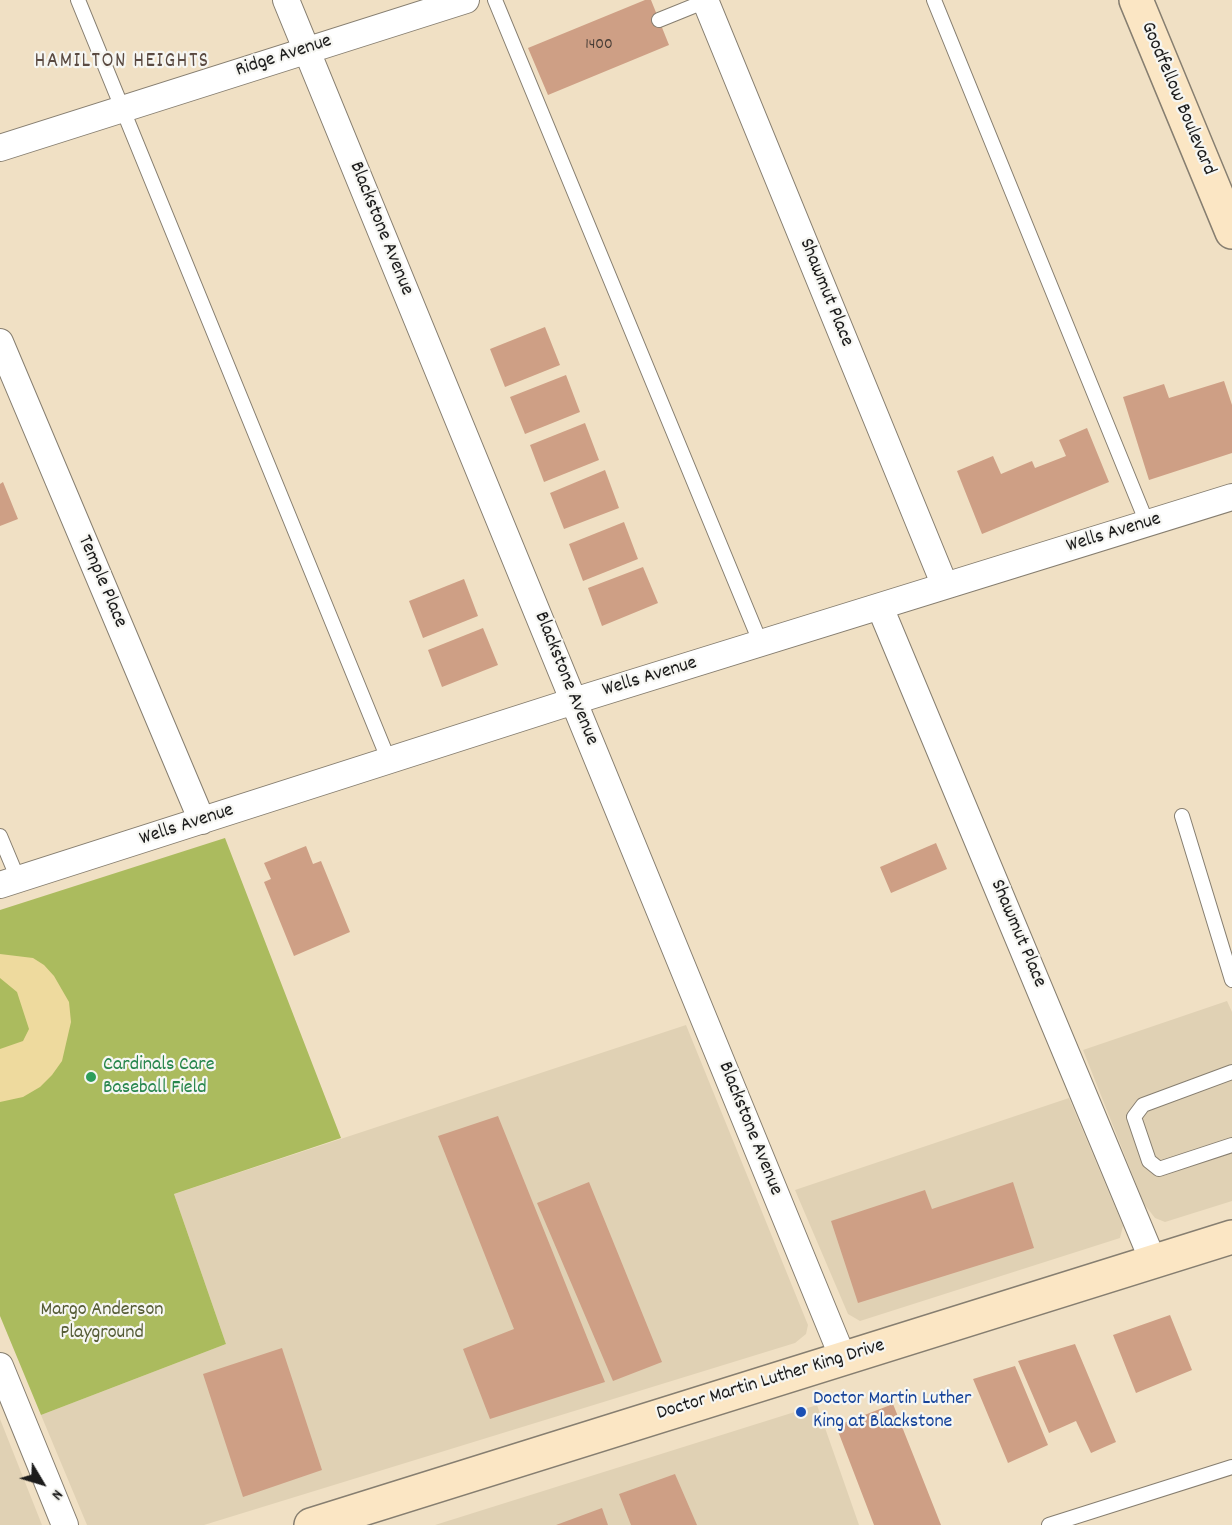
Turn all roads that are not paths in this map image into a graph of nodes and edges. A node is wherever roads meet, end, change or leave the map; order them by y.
1 (78, 0) edge
2 (286, 0) edge
3 (466, 0) edge
4 (495, 0) edge
5 (934, 0) edge
6 (1136, 0) edge
7 (706, 1) edge
8 (659, 20) dead end
9 (306, 50) junction
10 (123, 109) junction
11 (0, 148) edge
12 (1232, 231) edge
13 (0, 342) edge
14 (1232, 497) edge
15 (1148, 523) junction
16 (945, 586) junction
17 (880, 607) junction
18 (761, 644) junction
19 (574, 701) junction
20 (388, 761) junction
21 (1182, 816) dead end
22 (202, 821) junction
23 (0, 836) edge
24 (9, 882) edge
25 (1232, 980) edge
26 (1232, 1072) edge
27 (1232, 1145) edge
28 (1232, 1237) edge
29 (1153, 1261) junction
30 (843, 1358) junction
31 (0, 1366) edge
32 (1232, 1467) edge
33 (65, 1525) edge
34 (310, 1525) edge
35 (1049, 1525) edge

1 - 10 lane
2 - 9 street, Blackstone Avenue
3 - 9 street, Ridge Avenue
4 - 18 lane
5 - 15 lane
6 - 12 main road, Goodfellow Boulevard
7 - 8 lane
7 - 16 street, Shawmut Place
9 - 10 street, Ridge Avenue
9 - 19 street, Blackstone Avenue
10 - 11 street, Ridge Avenue
10 - 20 lane
13 - 22 street, Temple Place
14 - 15 street, Wells Avenue
15 - 16 street, Wells Avenue
16 - 17 street, Wells Avenue
17 - 18 street, Wells Avenue
17 - 29 street, Shawmut Place
18 - 19 street, Wells Avenue
19 - 20 street, Wells Avenue
19 - 30 street, Blackstone Avenue
20 - 22 street, Wells Avenue
21 - 25 lane
22 - 24 street, Wells Avenue
23 - 24 lane
26 - 27 lane
28 - 29 main road, Doctor Martin Luther King Drive
29 - 30 main road, Doctor Martin Luther King Drive
30 - 34 main road, Doctor Martin Luther King Drive
31 - 33 street
32 - 35 lane

